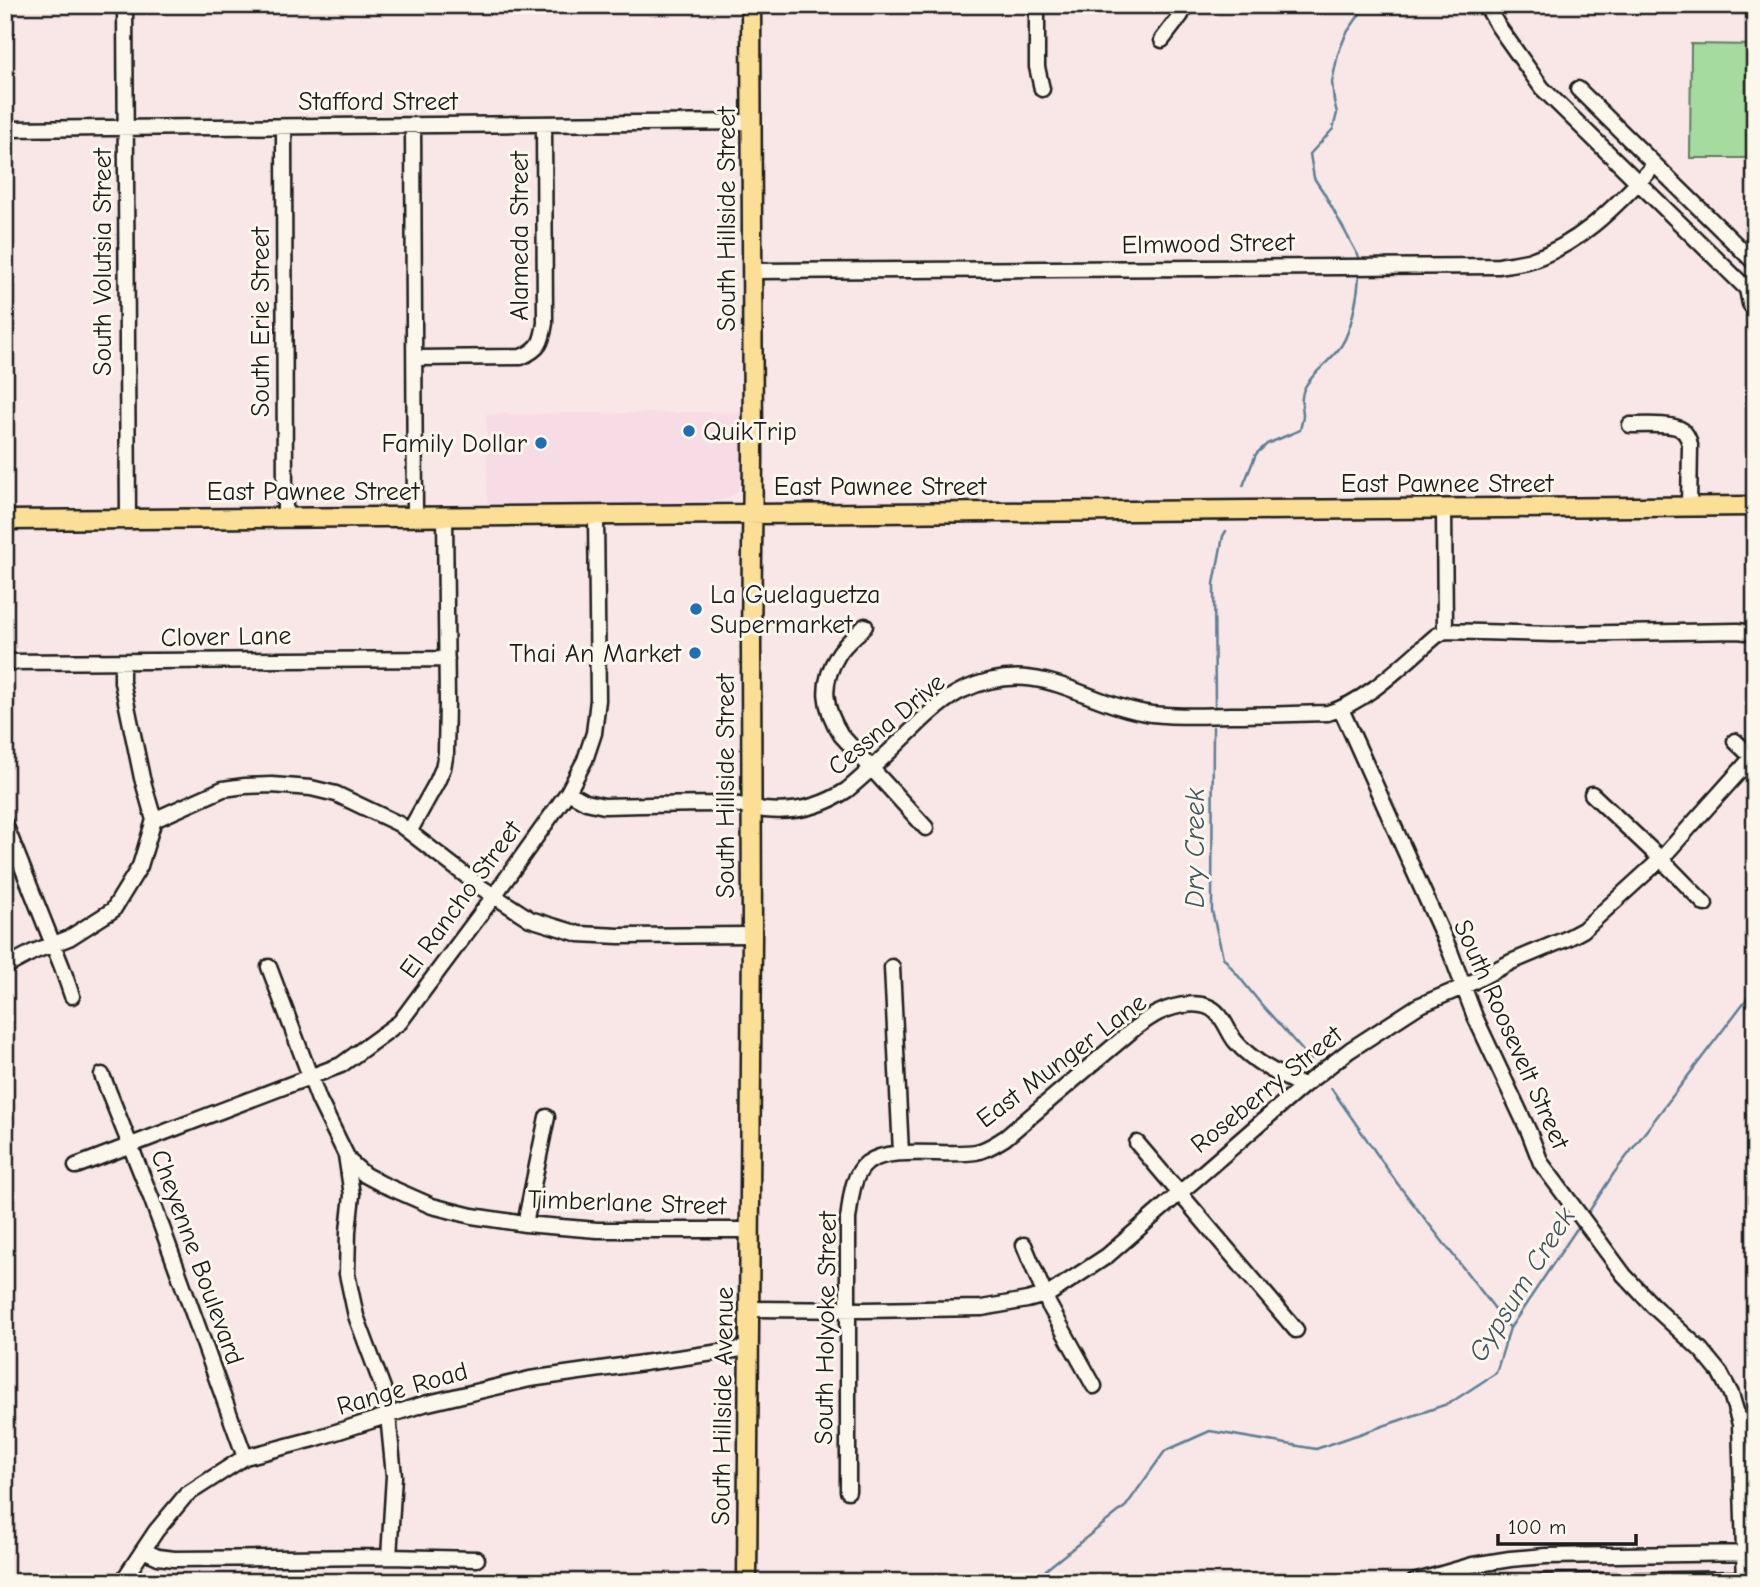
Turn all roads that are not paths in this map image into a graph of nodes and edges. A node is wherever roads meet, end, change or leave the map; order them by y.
1 (125, 5) edge
2 (751, 5) edge
3 (1037, 5) edge
4 (1185, 5) edge
5 (1486, 5) edge
6 (1162, 40) dead end
7 (1042, 89) dead end
8 (1578, 89) dead end
9 (752, 122) junction
10 (544, 124) junction
11 (413, 126) junction
12 (284, 127) junction
13 (125, 128) junction
14 (5, 129) edge
15 (1655, 165) junction
16 (1637, 183) junction
17 (1753, 257) edge
18 (752, 271) junction
19 (1751, 291) edge
20 (1755, 309) edge
21 (415, 358) junction
22 (1630, 425) dead end
23 (1755, 506) edge
24 (1689, 507) junction
25 (1444, 509) junction
26 (752, 513) junction
27 (415, 516) junction
28 (445, 516) junction
29 (596, 516) junction
30 (285, 517) junction
31 (128, 519) junction
32 (5, 520) edge
33 (865, 626) dead end
34 (1445, 631) junction
35 (1755, 633) edge
36 (447, 659) junction
37 (5, 662) edge
38 (122, 662) junction
39 (1341, 709) junction
40 (1735, 741) dead end
41 (1754, 757) edge
42 (872, 768) junction
43 (568, 792) junction
44 (1592, 794) dead end
45 (751, 807) junction
46 (154, 820) junction
47 (5, 824) edge
48 (926, 828) dead end
49 (409, 832) junction
50 (1661, 859) junction
51 (494, 896) junction
52 (1705, 904) dead end
53 (752, 935) junction
54 (53, 944) junction
55 (5, 967) edge
56 (269, 967) dead end
57 (892, 967) dead end
58 (1463, 986) junction
59 (72, 996) dead end
60 (102, 1075) dead end
61 (310, 1076) junction
62 (1303, 1086) junction
63 (547, 1117) dead end
64 (1137, 1143) dead end
65 (130, 1145) junction
66 (901, 1153) junction
67 (345, 1154) junction
68 (76, 1166) dead end
69 (1180, 1192) junction
70 (525, 1224) junction
71 (750, 1230) junction
72 (1024, 1245) dead end
73 (1045, 1295) junction
74 (750, 1309) junction
75 (848, 1310) junction
76 (1296, 1330) dead end
77 (749, 1348) junction
78 (1094, 1386) dead end
79 (388, 1415) junction
80 (245, 1457) junction
81 (848, 1491) dead end
82 (143, 1550) junction
83 (1749, 1553) edge
84 (389, 1557) junction
85 (477, 1559) dead end
86 (1748, 1580) edge
87 (122, 1582) edge
88 (747, 1582) edge
89 (1414, 1582) edge
90 (1543, 1582) edge

1 - 13 street, South Volutsia Street
2 - 9 main road, South Hillside Street
3 - 7 street
4 - 6 street
5 - 16 street
8 - 15 street
9 - 10 street, Stafford Street
9 - 18 main road, South Hillside Street
10 - 11 street, Stafford Street
10 - 21 street, Alameda Street
11 - 12 street, Stafford Street
11 - 21 street
12 - 13 street, Stafford Street
12 - 30 street, South Erie Street
13 - 14 street, Stafford Street
13 - 31 street, South Volutsia Street
15 - 16 street, Elmwood Street
15 - 17 street
16 - 18 street, Elmwood Street
16 - 19 street
18 - 26 main road, South Hillside Street
19 - 20 street
21 - 27 street
22 - 24 street
23 - 24 main road, East Pawnee Street
24 - 25 main road, East Pawnee Street
25 - 26 main road, East Pawnee Street
25 - 34 street
26 - 29 main road, East Pawnee Street
26 - 45 main road, South Hillside Street
27 - 28 main road, East Pawnee Street
27 - 30 main road, East Pawnee Street
28 - 29 main road, East Pawnee Street
28 - 36 street
29 - 43 street, El Rancho Street
30 - 31 main road, East Pawnee Street
31 - 32 main road, East Pawnee Street
33 - 42 street
34 - 35 street
34 - 39 street
36 - 38 street, Clover Lane
36 - 49 street
37 - 38 street, Clover Lane
38 - 46 street
39 - 42 street, Cessna Drive
39 - 58 street, South Roosevelt Street
40 - 41 street
41 - 50 street, Roseberry Street
42 - 45 street, Cessna Drive
42 - 48 street
43 - 45 street, Cessna Drive
43 - 51 street, El Rancho Street
44 - 50 street
45 - 53 main road, South Hillside Street
46 - 49 street
46 - 54 street
47 - 54 street
49 - 51 street
50 - 52 street
50 - 58 street, Roseberry Street
51 - 53 street
51 - 61 street, El Rancho Street
53 - 71 main road, South Hillside Street
54 - 55 street
54 - 59 street
56 - 61 street, Timberlane Street
57 - 66 street
58 - 62 street, Roseberry Street
58 - 83 street, South Roosevelt Street
60 - 65 street, Cheyenne Boulevard
61 - 65 street, El Rancho Street
61 - 67 street, Timberlane Street
62 - 66 street, East Munger Lane
62 - 69 street, Roseberry Street
63 - 70 street
64 - 69 street
65 - 68 street, El Rancho Street
65 - 80 street, Cheyenne Boulevard
66 - 75 street, South Holyoke Street
67 - 70 street, Timberlane Street
67 - 79 street
69 - 73 street, Roseberry Street
69 - 76 street
70 - 71 street, Timberlane Street
71 - 74 main road, South Hillside Avenue
72 - 73 street
73 - 75 street, Roseberry Street
73 - 78 street
74 - 75 street, Roseberry Street
74 - 77 main road, South Hillside Avenue
75 - 81 street, South Holyoke Street
77 - 79 street, Range Road
77 - 88 main road, South Hillside Avenue
79 - 80 street, Range Road
79 - 84 street
80 - 82 street, Range Road
82 - 84 street
82 - 87 street, Range Road
83 - 86 street, South Roosevelt Street
83 - 89 street
84 - 85 street
86 - 90 street

